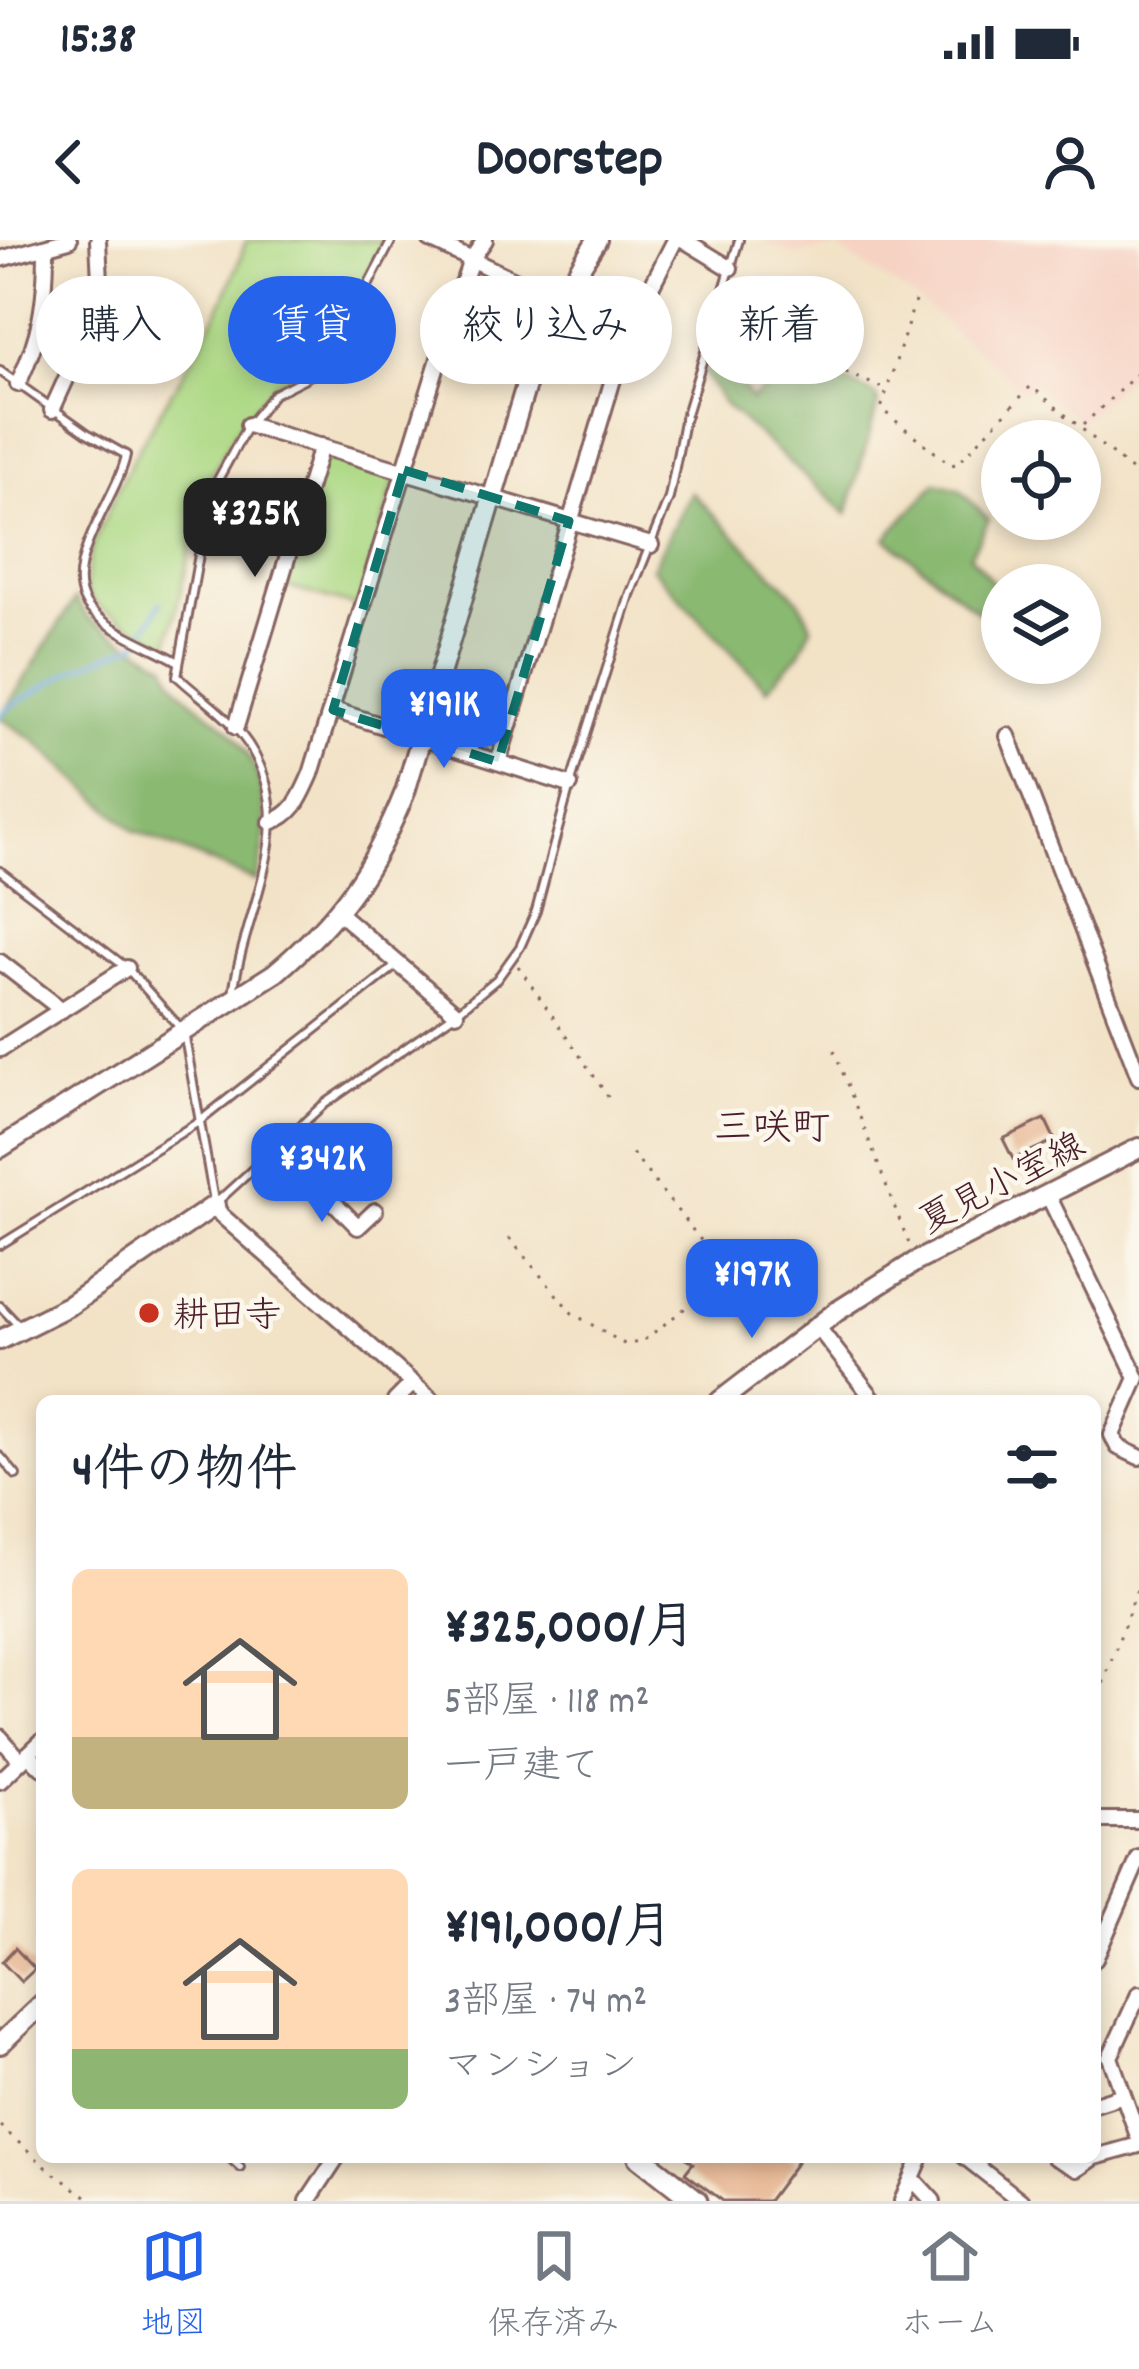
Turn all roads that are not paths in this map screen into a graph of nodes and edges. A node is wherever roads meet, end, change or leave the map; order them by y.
1 (69, 240) edge
2 (98, 240) edge
3 (392, 240) edge
4 (430, 240) edge
5 (485, 240) edge
6 (597, 240) edge
7 (674, 240) edge
8 (684, 240) edge
9 (739, 240) edge
10 (46, 248) junction
11 (0, 259) edge
12 (471, 260) junction
13 (730, 268) junction
14 (505, 276) edge
15 (575, 276) edge
16 (0, 371) edge
17 (18, 384) junction
18 (526, 384) edge
19 (52, 410) junction
20 (248, 425) junction
21 (321, 446) junction
22 (404, 470) junction
23 (494, 497) junction
24 (569, 521) junction
25 (651, 545) junction
26 (177, 661) junction
27 (333, 710) junction
28 (236, 727) junction
29 (1008, 736) dead end
30 (421, 738) junction
31 (498, 762) junction
32 (570, 784) junction
33 (271, 822) junction
34 (0, 871) edge
35 (340, 913) junction
36 (0, 962) edge
37 (397, 964) junction
38 (127, 968) junction
39 (232, 1001) junction
40 (62, 1010) junction
41 (456, 1012) junction
42 (184, 1032) junction
43 (0, 1049) edge
44 (1139, 1077) edge
45 (200, 1121) junction
46 (279, 1146) junction
47 (0, 1148) edge
48 (1139, 1148) edge
49 (1048, 1195) junction
50 (215, 1205) junction
51 (376, 1211) dead end
52 (0, 1246) edge
53 (0, 1306) edge
54 (817, 1326) junction
55 (22, 1330) junction
56 (0, 1340) edge
57 (413, 1383) junction
58 (401, 1395) edge
59 (426, 1395) edge
60 (728, 1395) edge
61 (870, 1395) edge
62 (0, 1456) edge
63 (1139, 1456) edge
64 (16, 1475) dead end
65 (0, 1737) edge
66 (36, 1747) edge
67 (25, 1758) junction
68 (36, 1764) edge
69 (0, 1781) edge
70 (1101, 1820) edge
71 (1139, 1821) edge
72 (1139, 1858) edge
73 (1101, 1945) edge
74 (1139, 1994) edge
75 (36, 2011) edge
76 (0, 2044) edge
77 (1101, 2052) edge
78 (1110, 2057) junction
79 (1123, 2095) junction
80 (1101, 2102) edge
81 (1139, 2142) edge
82 (1101, 2155) edge
83 (236, 2163) edge
84 (333, 2163) edge
85 (645, 2163) edge
86 (918, 2163) edge
87 (973, 2163) edge
88 (240, 2167) dead end
89 (912, 2178) junction
90 (669, 2192) edge
91 (308, 2201) edge
92 (697, 2201) edge
93 (902, 2201) edge
94 (933, 2201) edge
95 (1021, 2201) edge

1 - 10 street
2 - 19 street
3 - 20 lane
4 - 12 street
5 - 12 street
6 - 15 street
7 - 24 street
8 - 13 street
9 - 13 lane
10 - 11 street
10 - 17 street
12 - 14 street
12 - 22 street
13 - 25 lane
16 - 17 lane
17 - 19 lane
18 - 23 street
19 - 26 lane
20 - 21 street
20 - 26 lane
21 - 22 street
21 - 28 street
22 - 23 street
22 - 27 street
23 - 24 street
23 - 30 street
24 - 25 street
24 - 31 street
25 - 32 lane
26 - 28 lane
27 - 30 street
27 - 33 street
28 - 33 lane
29 - 44 street
30 - 31 street
30 - 35 street
31 - 32 street
32 - 41 lane
33 - 39 lane
34 - 38 lane
35 - 37 street
35 - 39 street
36 - 40 street
37 - 41 street
37 - 45 lane
38 - 40 street
38 - 42 lane
39 - 42 street
40 - 43 street
41 - 46 lane
42 - 45 lane
42 - 47 street
45 - 50 lane
45 - 52 lane
46 - 50 lane
46 - 51 street
48 - 49 street, 夏見小室線
49 - 54 street, 夏見小室線
49 - 63 street
50 - 55 street
50 - 57 street
53 - 55 lane
54 - 60 street, 夏見小室線
54 - 61 street
55 - 56 street
57 - 58 street
57 - 59 street
62 - 64 lane
65 - 67 street
66 - 67 street
67 - 68 street
67 - 69 street
70 - 71 street
72 - 73 street
74 - 78 street
75 - 76 street
77 - 78 street
78 - 79 street
79 - 80 street
79 - 81 street
81 - 82 street
83 - 88 lane
84 - 91 street
85 - 90 main road
86 - 89 street
87 - 95 street
89 - 93 street
89 - 94 street
90 - 92 main road

